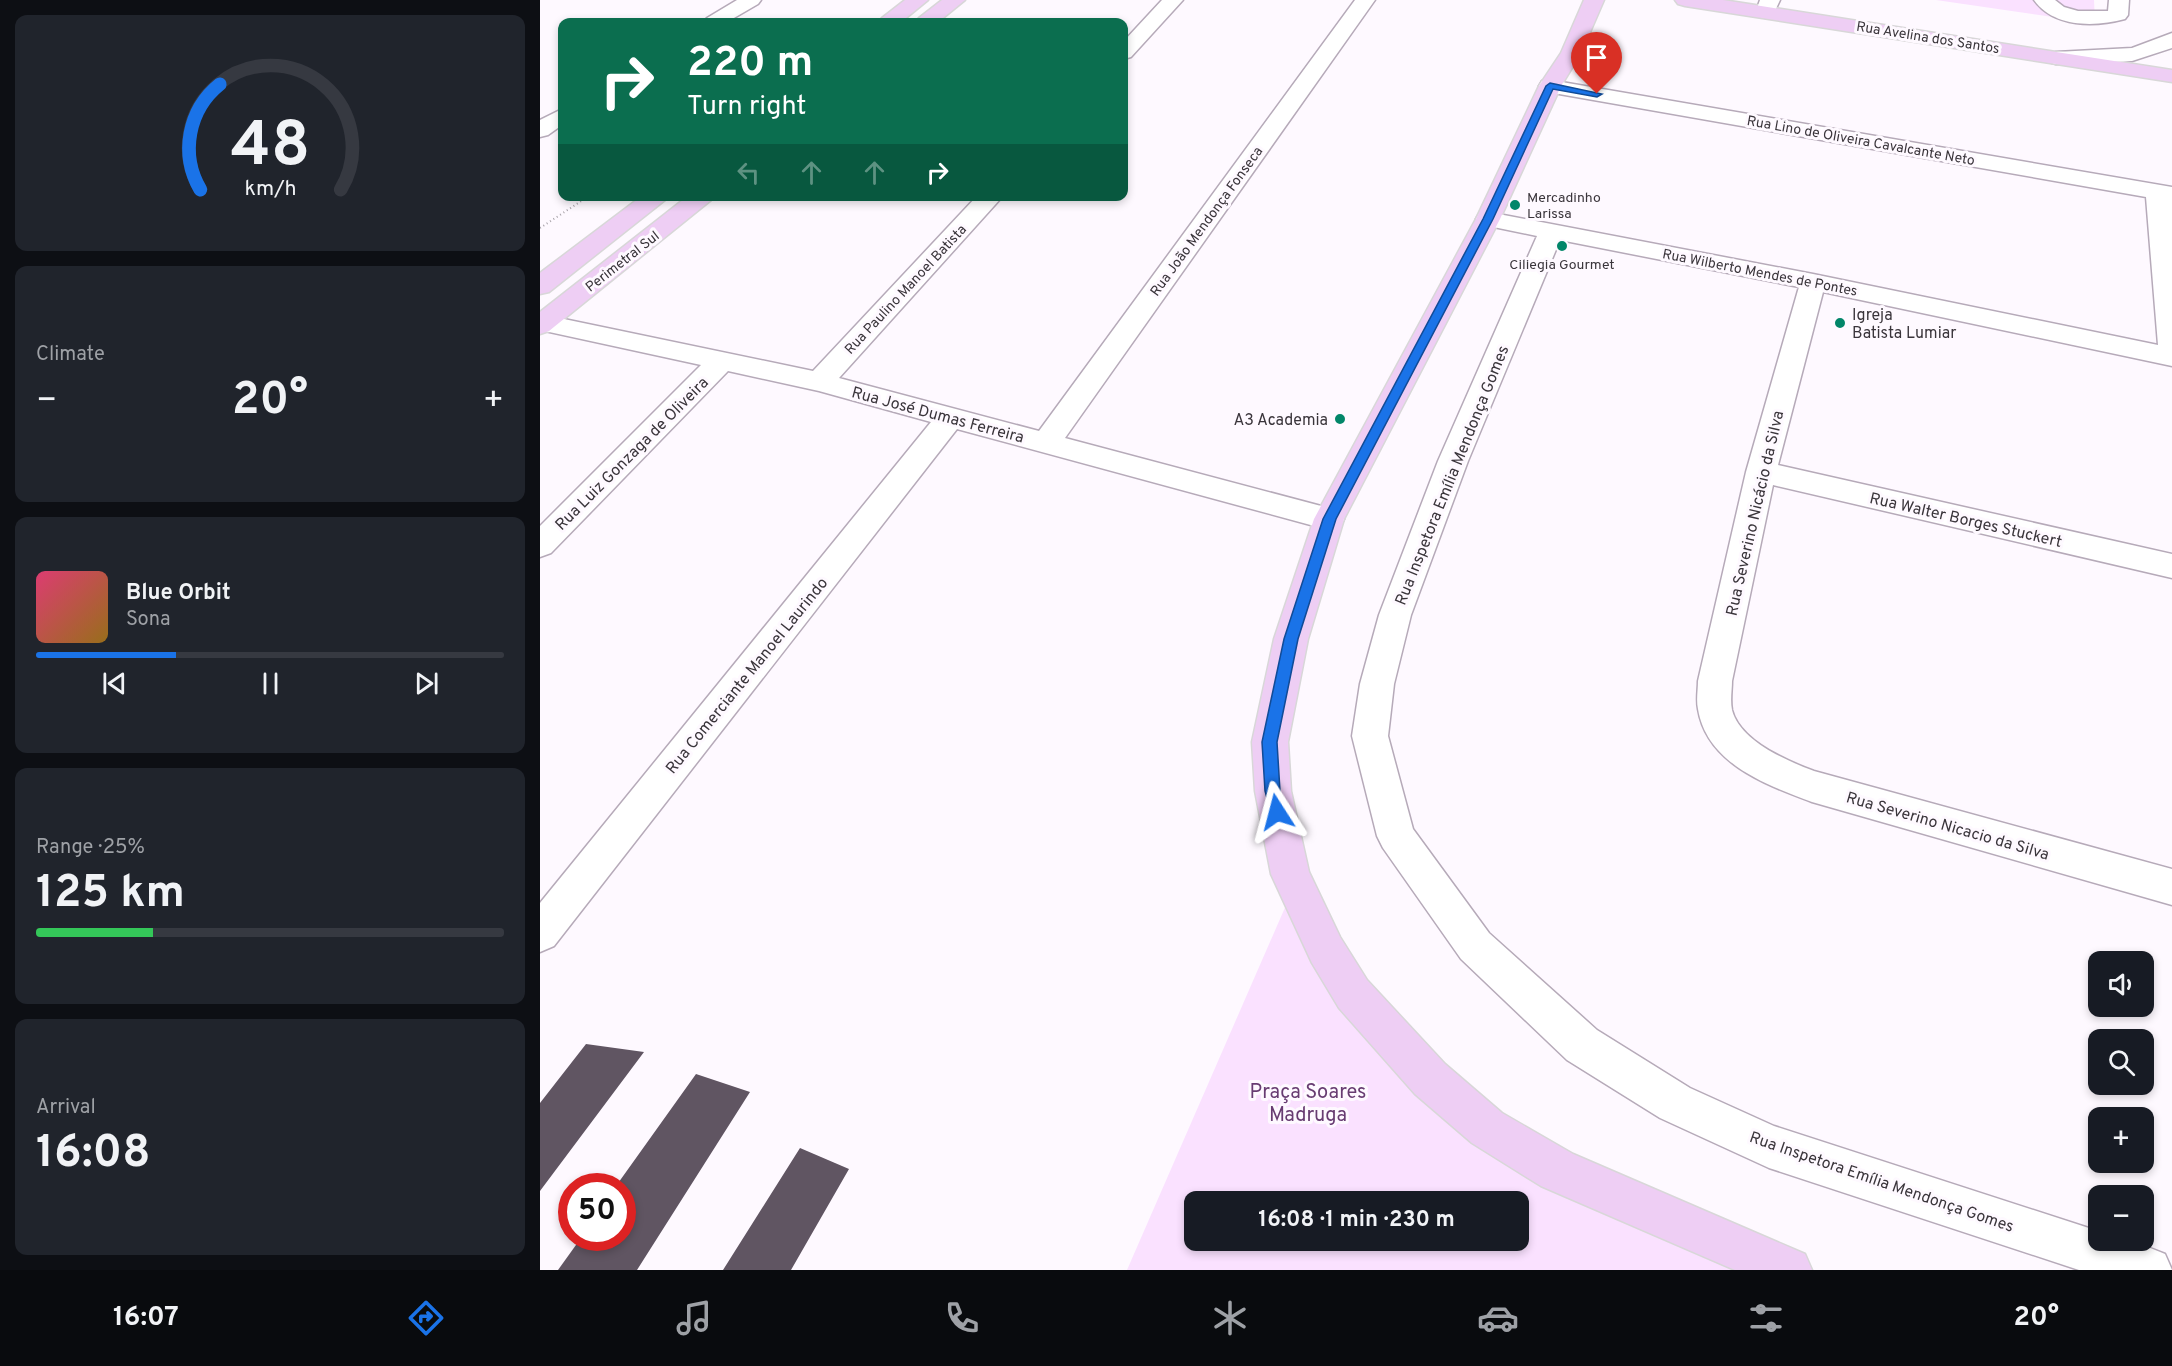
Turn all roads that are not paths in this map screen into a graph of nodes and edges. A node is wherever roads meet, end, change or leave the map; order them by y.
1 (751, 0) edge
2 (918, 0) edge
3 (955, 0) edge
4 (1173, 0) edge
5 (1365, 0) edge
6 (1594, 0) edge
7 (1685, 0) edge
8 (2044, 0) edge
9 (2119, 0) edge
10 (1768, 6) edge
11 (721, 18) edge
12 (894, 18) edge
13 (931, 18) edge
14 (1128, 50) edge
15 (2157, 51) edge
16 (2056, 58) joint
17 (2172, 76) edge
18 (1550, 86) junction
19 (558, 119) edge
20 (540, 130) edge
21 (2165, 193) edge
22 (651, 201) edge
23 (698, 201) edge
24 (986, 201) edge
25 (1488, 219) junction
26 (1551, 232) junction
27 (1813, 282) junction
28 (540, 286) edge
29 (542, 323) edge
30 (2172, 357) edge
31 (722, 361) junction
32 (819, 382) junction
33 (951, 417) junction
34 (1046, 443) junction
35 (1761, 472) junction
36 (1329, 519) junction
37 (540, 545) edge
38 (2172, 566) edge
39 (1732, 743) joint
40 (2172, 887) edge
41 (540, 933) edge
42 (1789, 1270) edge
43 (2149, 1270) edge

1 - 11 street
2 - 12 main road
3 - 13 main road
4 - 14 street
5 - 34 street, Rua João Mendonça Fonseca
6 - 18 main road
7 - 10 main road, Rua Avelina dos Santos
8 - 9 street
10 - 16 main road, Rua Avelina dos Santos
15 - 16 street
15 - 17 main road
18 - 21 street, Rua Lino de Oliveira Cavalcante Neto
18 - 25 main road
19 - 20 street
21 - 30 street
22 - 28 main road, Perimetral Sul
23 - 29 main road, Perimetral Sul
24 - 32 street, Rua Paulino Manoel Batista
25 - 26 street, Rua Wilberto Mendes de Pontes
25 - 36 main road
26 - 27 street, Rua Wilberto Mendes de Pontes
26 - 43 street, Rua Inspetora Emília Mendonça Gomes
27 - 30 street, Rua Wilberto Mendes de Pontes
27 - 35 street, Rua Severino Nicácio da Silva
29 - 31 street, Rua José Dumas Ferreira
31 - 32 street, Rua José Dumas Ferreira
31 - 37 street, Rua Luiz Gonzaga de Oliveira
32 - 33 street, Rua José Dumas Ferreira
33 - 34 street, Rua José Dumas Ferreira
33 - 41 street, Rua Comerciante Manoel Laurindo
34 - 36 street, Rua José Dumas Ferreira
35 - 38 street, Rua Walter Borges Stuckert
35 - 39 street, Rua Severino Nicácio da Silva
36 - 42 main road
39 - 40 street, Rua Severino Nicacio da Silva

